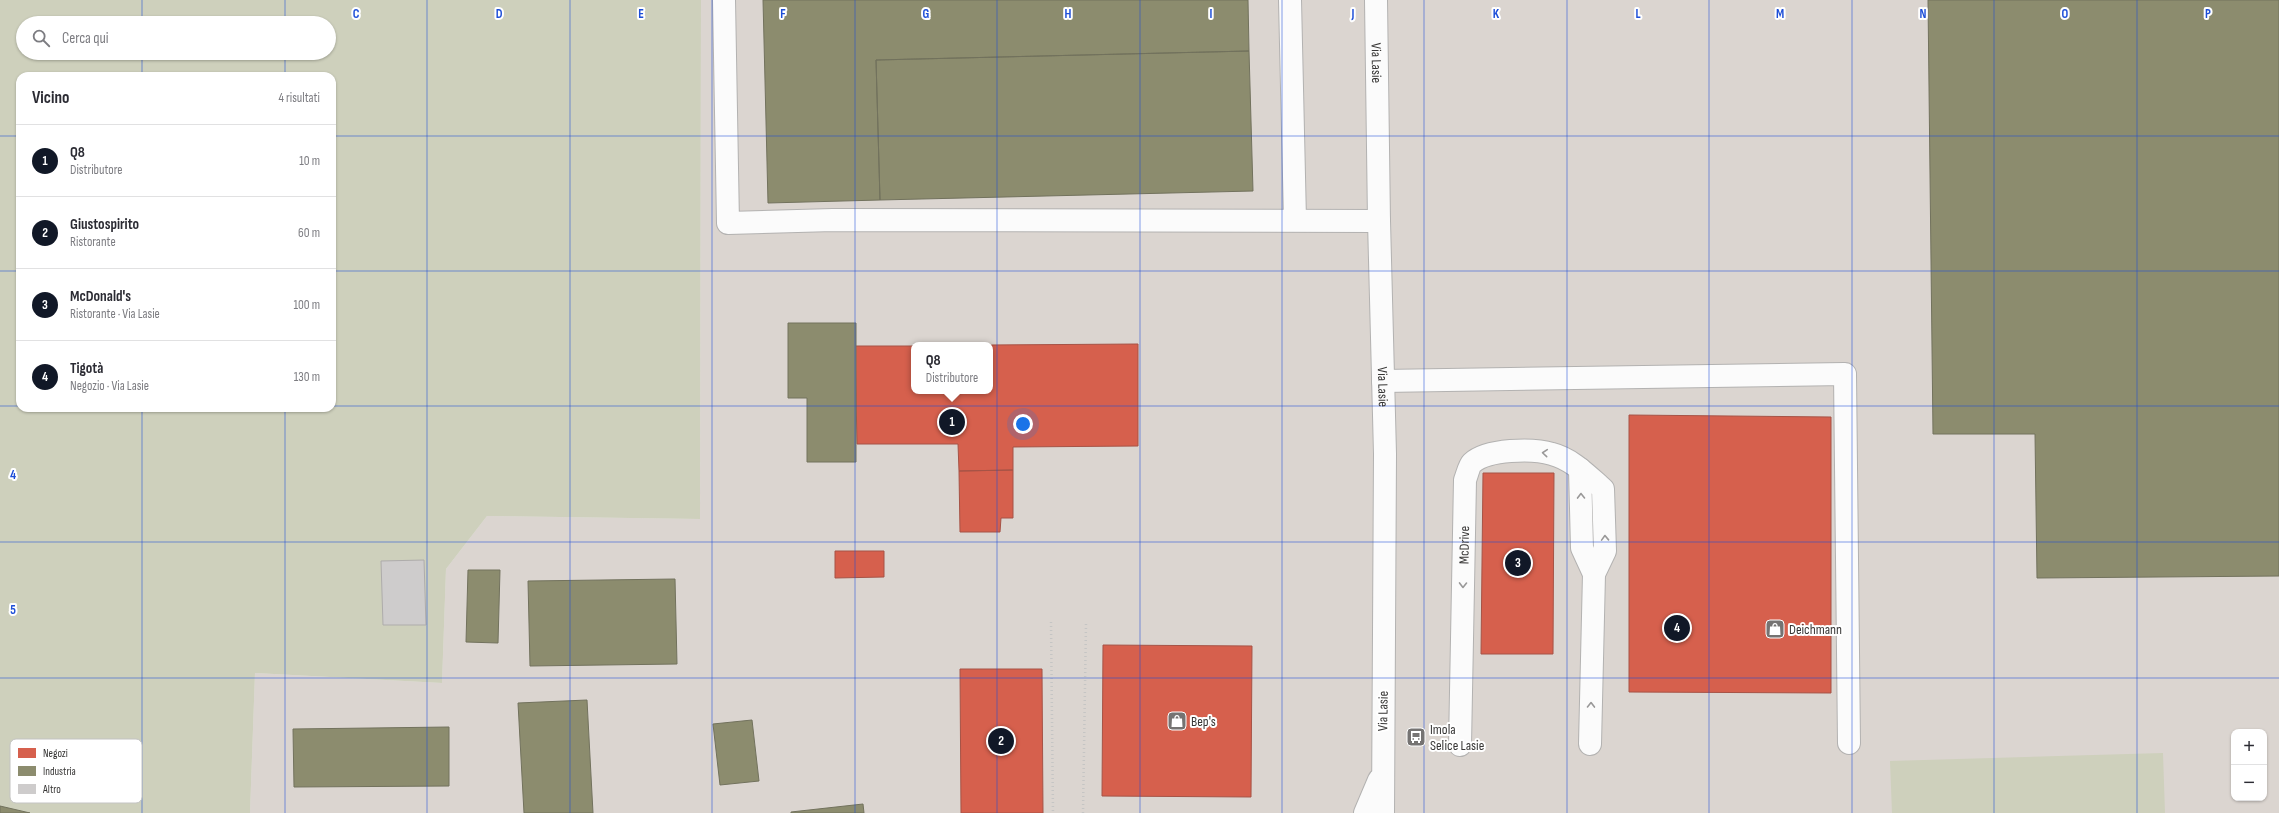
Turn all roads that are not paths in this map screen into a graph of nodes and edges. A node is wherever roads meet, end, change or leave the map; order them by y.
1 (724, 0) edge
2 (1290, 0) edge
3 (1376, 0) edge
4 (1294, 220) junction
5 (1379, 221) junction
6 (1383, 381) junction
7 (1850, 743) dead end
8 (1590, 744) dead end
9 (1460, 745) dead end
10 (1382, 773) junction
11 (1365, 813) edge
12 (1383, 813) edge

1 - 4 street
2 - 4 street
3 - 5 street, Via Lasie
4 - 5 street
5 - 6 street, Via Lasie
6 - 7 street
6 - 10 street, Via Lasie
8 -> 9 street, McDrive
10 - 11 street, Via Lasie
10 - 12 street, Via Lasie

